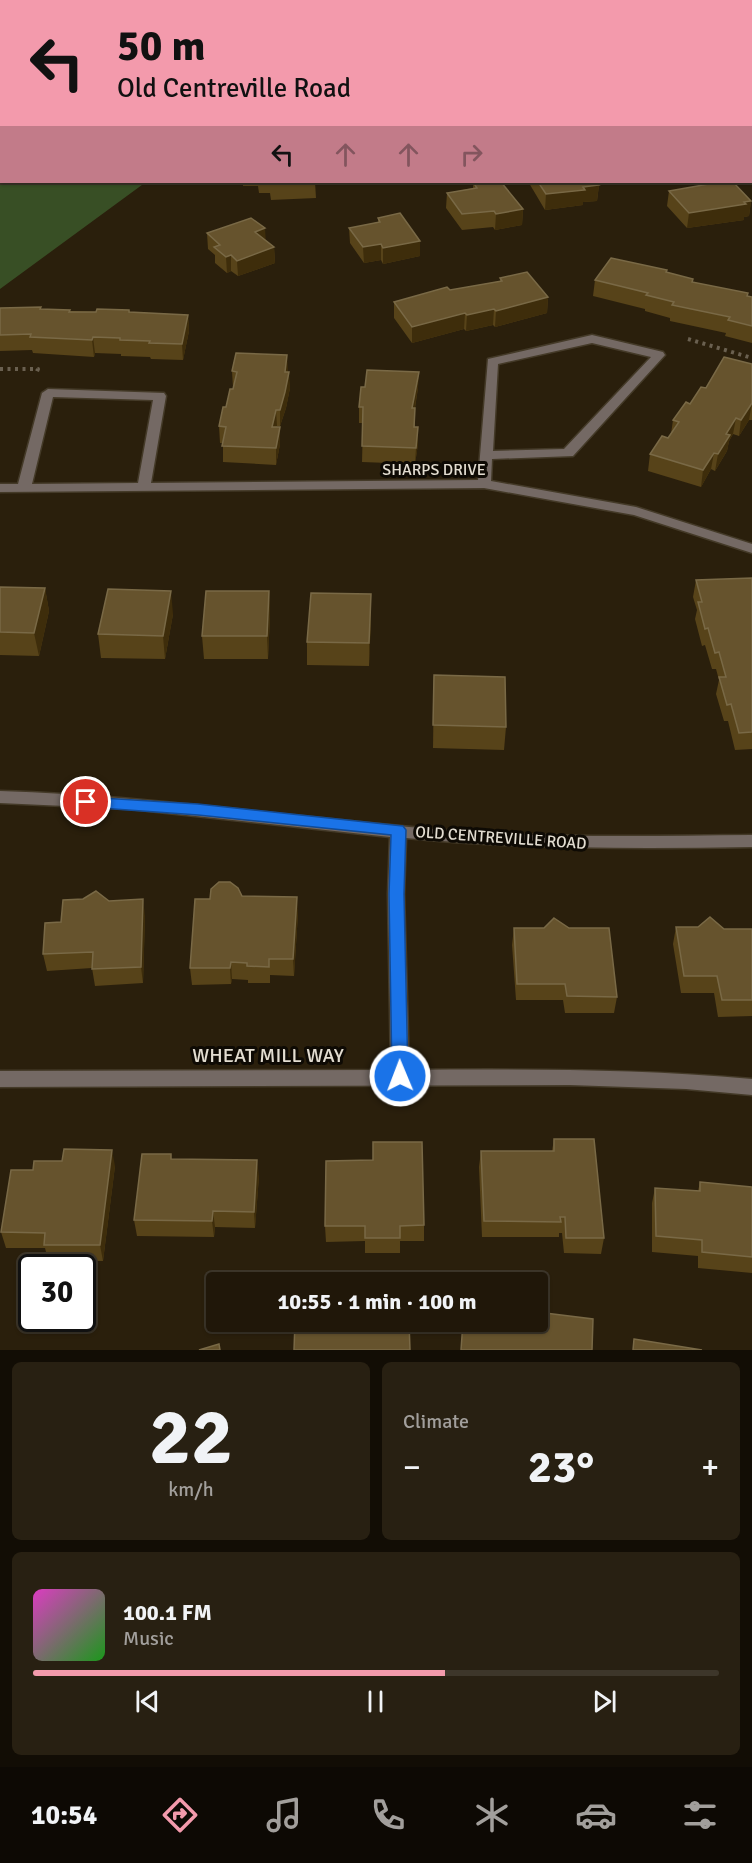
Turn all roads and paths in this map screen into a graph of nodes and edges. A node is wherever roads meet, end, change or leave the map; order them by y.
1 (688, 339) dead end
2 (752, 358) edge
3 (0, 369) edge
4 (48, 393) junction
5 (487, 455) junction
6 (484, 484) junction
7 (144, 487) junction
8 (0, 488) edge
9 (24, 488) junction
10 (752, 549) edge
11 (0, 797) edge
12 (398, 830) junction
13 (752, 841) edge
14 (400, 1076) junction
15 (0, 1079) edge
16 (752, 1087) edge

1 - 2 path
3 - 4 path
4 - 7 street
4 - 9 street
5 - 5 street
5 - 6 street
6 - 7 street, SHARPS DRIVE
6 - 10 street, SHARPS DRIVE
7 - 9 street, SHARPS DRIVE
8 - 9 street, SHARPS DRIVE
11 - 12 street, OLD CENTREVILLE ROAD
12 - 13 street, OLD CENTREVILLE ROAD
12 - 14 street
14 - 15 street, WHEAT MILL WAY
14 - 16 street, WHEAT MILL WAY

